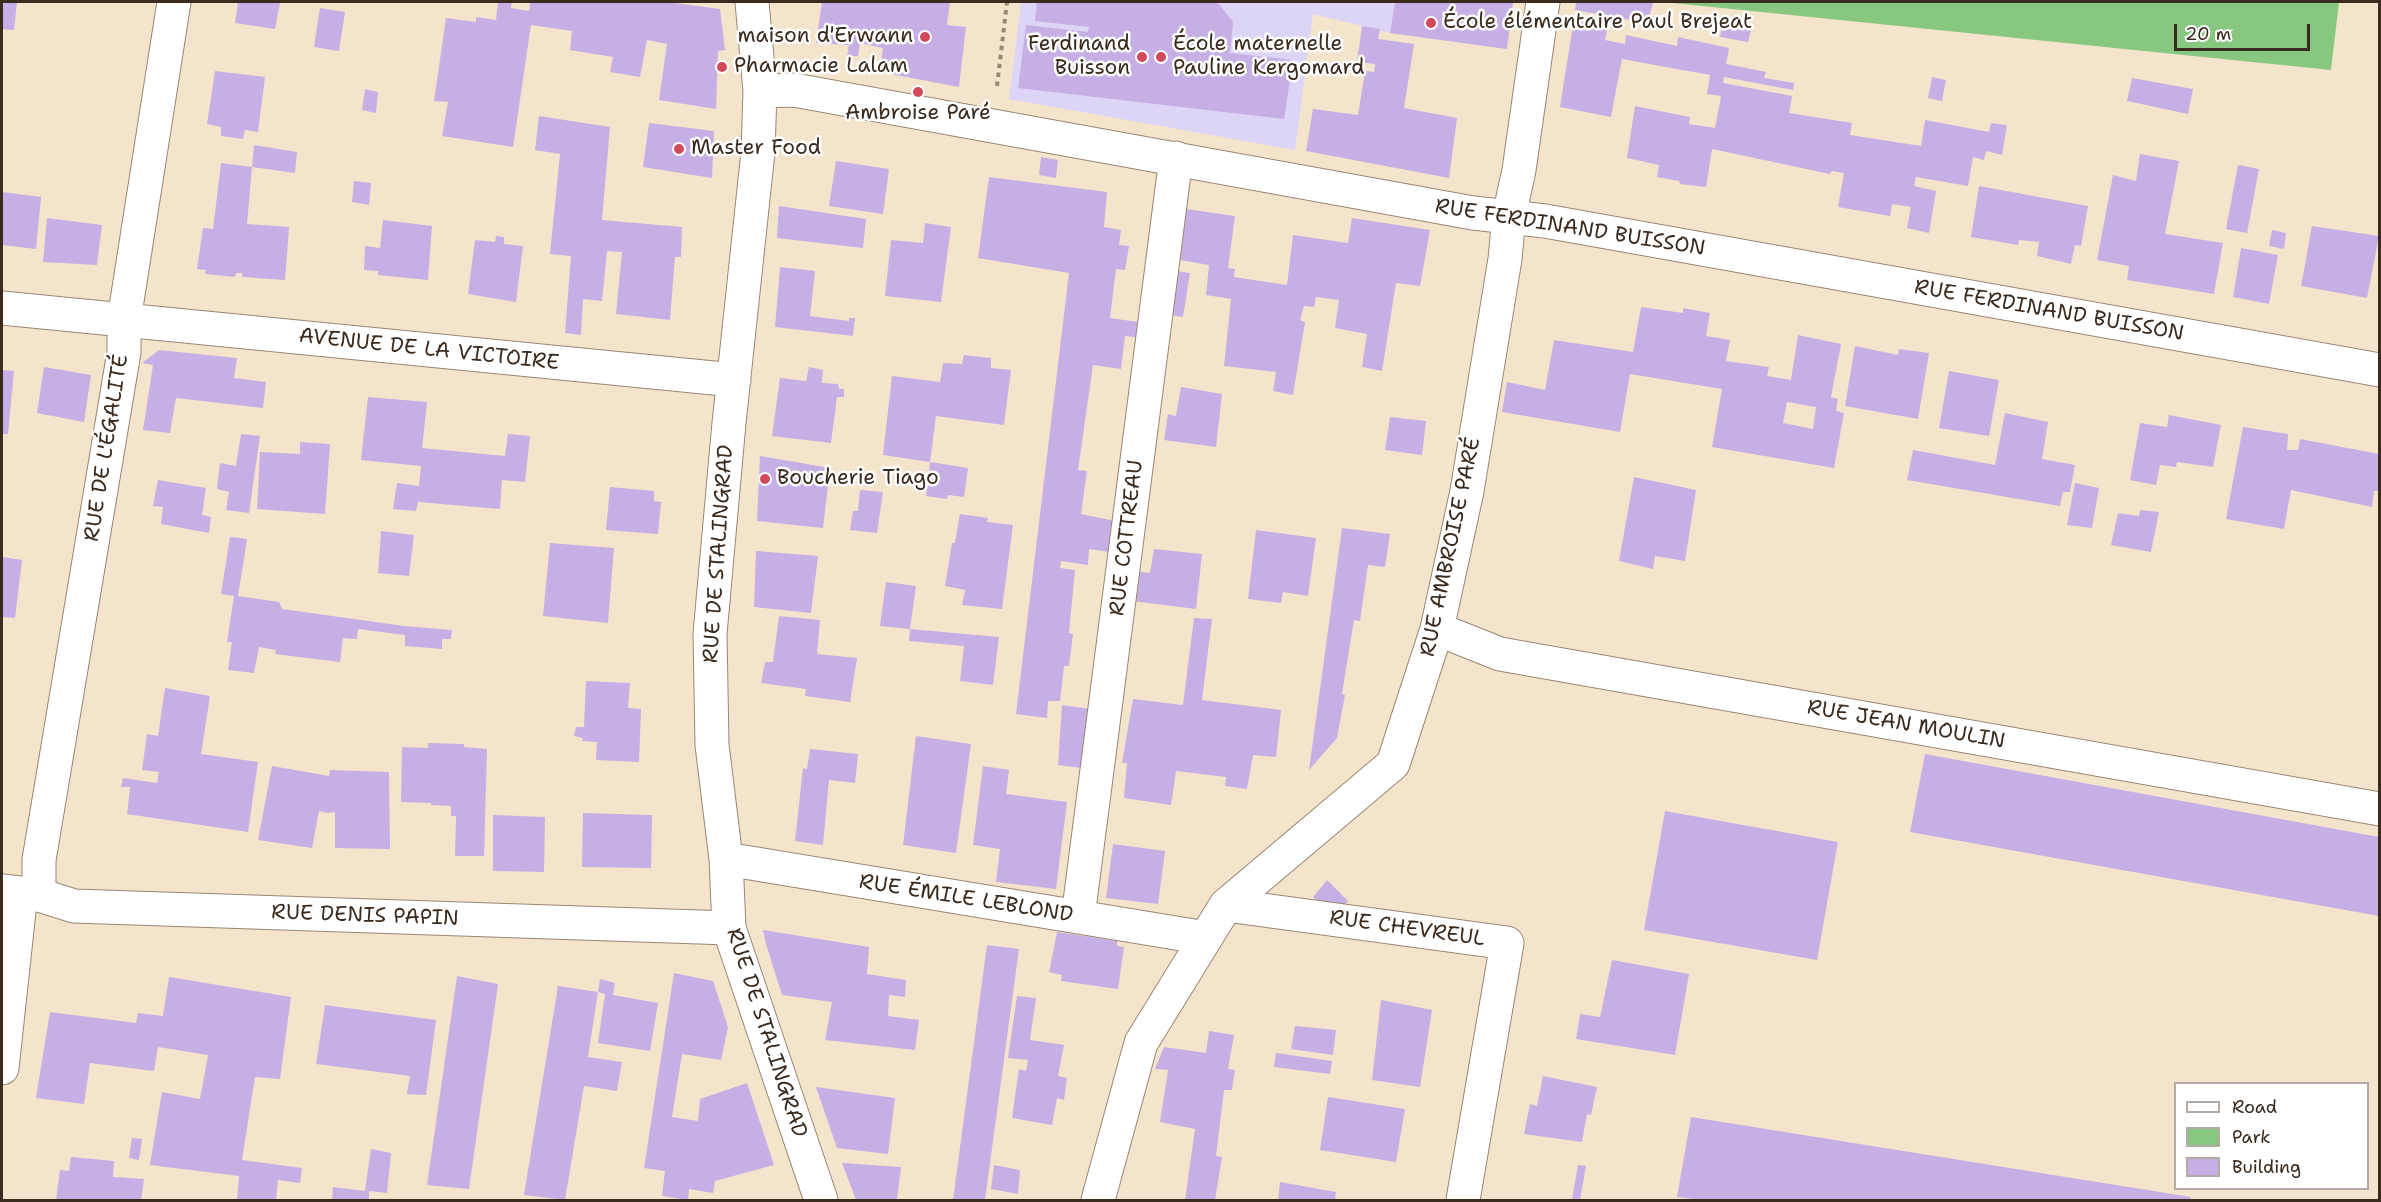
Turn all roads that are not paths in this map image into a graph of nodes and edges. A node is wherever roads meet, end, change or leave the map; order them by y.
1 (174, 2) edge
2 (752, 2) edge
3 (1543, 2) edge
4 (760, 91) junction
5 (1176, 158) junction
6 (1509, 216) junction
7 (2, 308) edge
8 (124, 320) junction
9 (2379, 370) edge
10 (734, 380) junction
11 (1437, 629) junction
12 (2379, 809) edge
13 (726, 859) junction
14 (21, 893) edge
15 (1226, 905) junction
16 (1078, 917) junction
17 (729, 928) junction
18 (1206, 938) junction
19 (2, 1068) edge
20 (820, 1200) edge
21 (1098, 1200) edge
22 (1463, 1200) edge

1 - 8 street, RUE DE L'ÉGALITÉ
2 - 4 street, RUE DE STALINGRAD
3 - 6 street, RUE AMBROISE PARÉ
4 - 5 street, RUE FERDINAND BUISSON
4 - 10 street, RUE DE STALINGRAD
5 - 6 street, RUE FERDINAND BUISSON
5 - 16 street, RUE COTTREAU
6 - 9 street, RUE FERDINAND BUISSON
6 - 11 street, RUE AMBROISE PARÉ
7 - 8 street, AVENUE DE LA VICTOIRE
8 - 10 street, AVENUE DE LA VICTOIRE
8 - 14 street, RUE DE L'ÉGALITÉ
10 - 13 street, RUE DE STALINGRAD
11 - 12 street, RUE JEAN MOULIN
11 - 15 street, RUE AMBROISE PARÉ
13 - 16 street, RUE ÉMILE LEBLOND
13 - 17 street, RUE DE STALINGRAD
14 - 17 street, RUE DENIS PAPIN
14 - 19 street, RUE DE L'ÉGALITÉ
15 - 18 street, RUE AMBROISE PARÉ
15 - 22 street, RUE CHEVREUL
16 - 18 street, RUE ÉMILE LEBLOND
17 - 20 street, RUE DE STALINGRAD
18 - 21 street, RUE AMBROISE PARÉ

